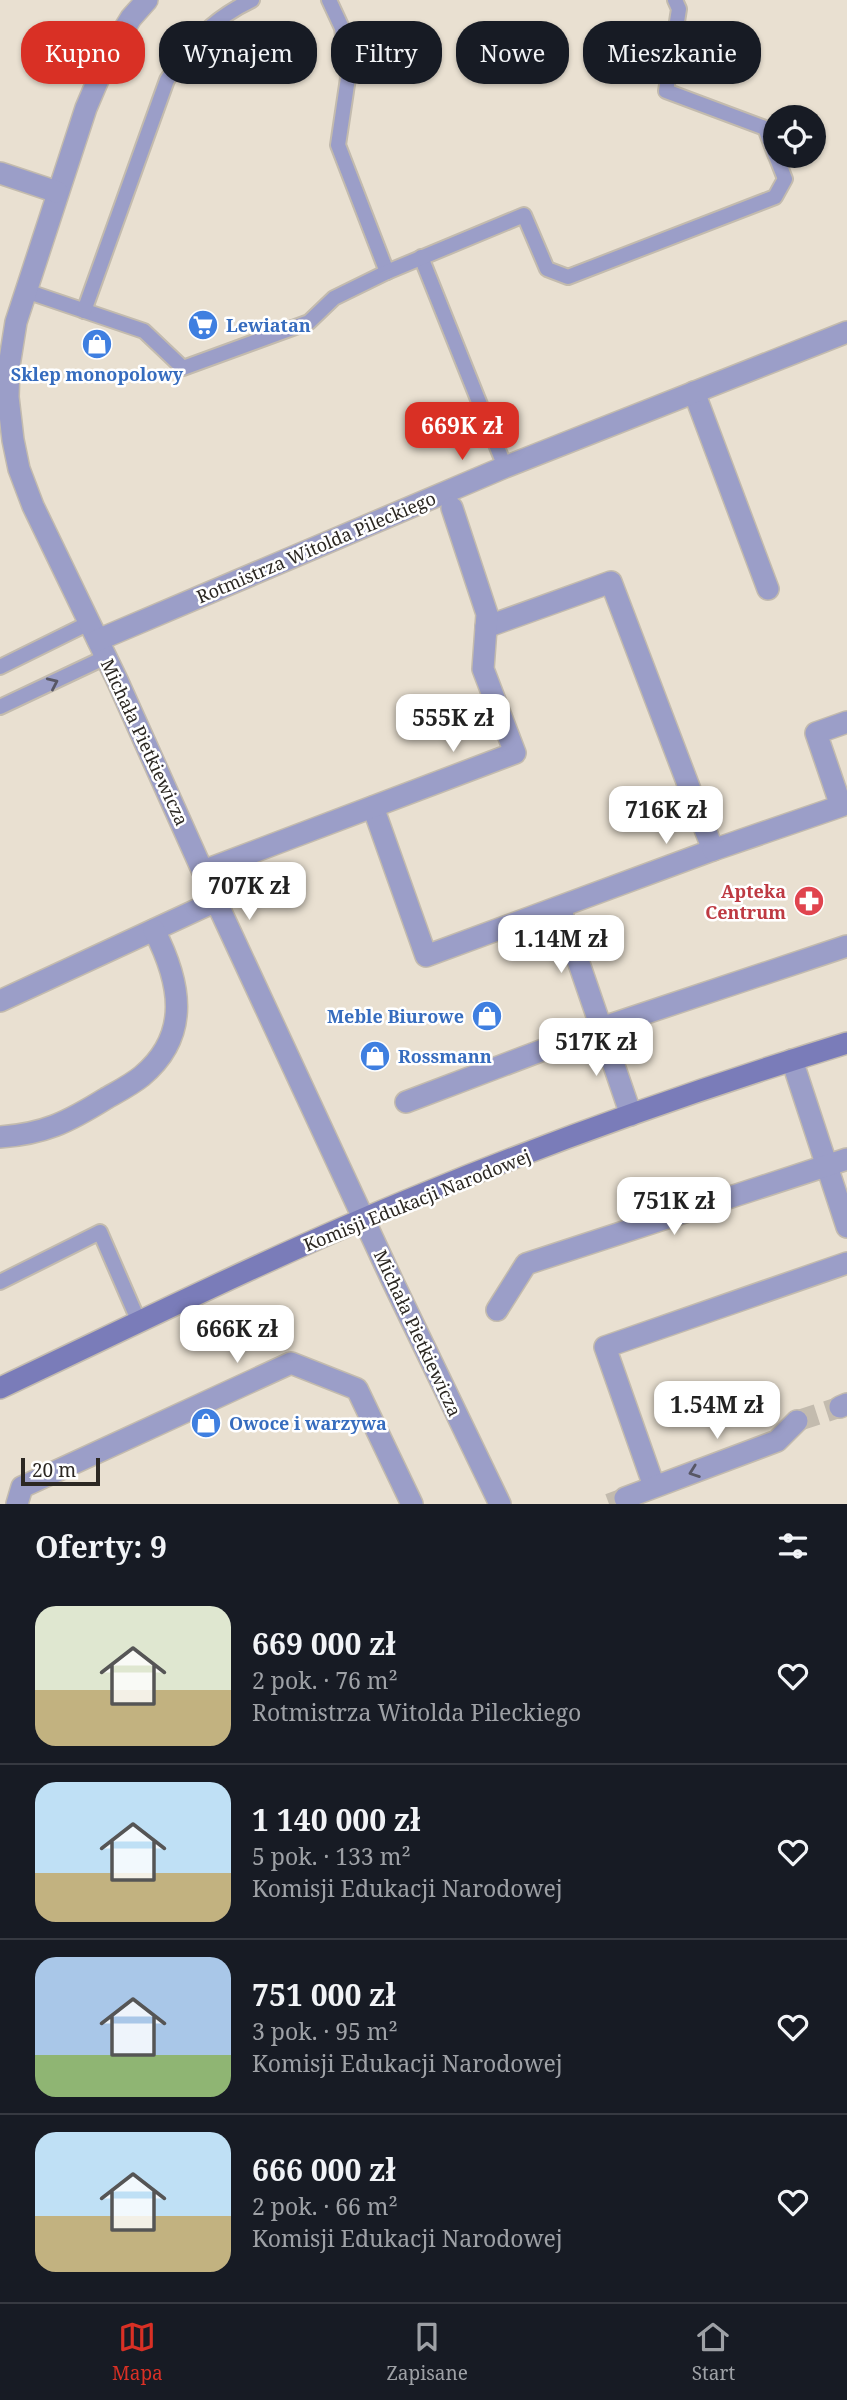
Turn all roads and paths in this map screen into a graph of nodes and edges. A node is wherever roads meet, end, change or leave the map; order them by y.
1 (147, 0) edge
2 (252, 0) edge
3 (329, 0) edge
4 (675, 0) edge
5 (763, 127) edge
6 (781, 168) edge
7 (0, 173) edge
8 (57, 192) junction
9 (421, 257) junction
10 (387, 272) junction
11 (26, 291) junction
12 (84, 310) junction
13 (847, 332) edge
14 (694, 392) junction
15 (6, 434) edge
16 (505, 467) junction
17 (452, 508) dead end
18 (768, 589) dead end
19 (486, 627) junction
20 (98, 640) junction
21 (0, 667) edge
22 (0, 707) edge
23 (847, 722) edge
24 (373, 807) junction
25 (844, 813) edge
26 (713, 850) junction
27 (203, 871) junction
28 (216, 901) junction
29 (560, 908) junction
30 (155, 930) junction
31 (847, 946) edge
32 (0, 1001) edge
33 (601, 1028) junction
34 (847, 1043) edge
35 (792, 1060) junction
36 (406, 1102) dead end
37 (631, 1115) junction
38 (0, 1137) edge
39 (837, 1162) edge
40 (365, 1220) junction
41 (847, 1227) edge
42 (847, 1263) edge
43 (0, 1282) edge
44 (497, 1310) dead end
45 (139, 1322) junction
46 (0, 1388) edge
47 (797, 1421) tunnel mouth
48 (654, 1486) junction
49 (625, 1498) dead end
50 (17, 1504) edge
51 (412, 1504) edge
52 (500, 1504) edge

1 - 8 street, Michała Pietkiewicza
2 - 12 lane
3 - 10 lane
4 - 5 lane
6 - 9 lane
7 - 8 street
8 - 11 street, Michała Pietkiewicza
9 - 10 lane
9 - 16 lane
10 - 12 lane
11 - 12 lane
11 - 15 street, Michała Pietkiewicza
13 - 14 street, Rotmistrza Witolda Pileckiego
14 - 16 street, Rotmistrza Witolda Pileckiego
14 - 18 street
15 - 20 street, Michała Pietkiewicza
16 - 20 street, Rotmistrza Witolda Pileckiego
17 - 19 street
19 - 24 street
19 - 26 street
20 - 21 lane
22 -> 20 lane
20 - 27 street, Michała Pietkiewicza
23 - 25 street
24 - 27 street
24 - 29 street
25 - 26 street
26 - 29 street
27 - 28 street, Michała Pietkiewicza
28 - 30 street
28 - 40 street, Michała Pietkiewicza
29 - 33 street
30 - 32 street
30 - 38 street
31 - 33 street
33 - 36 street
33 - 37 street
34 - 35 street, Komisji Edukacji Narodowej
35 - 37 street, Komisji Edukacji Narodowej
35 - 39 street
37 - 40 street, Komisji Edukacji Narodowej
39 - 41 street
39 - 44 street
40 - 45 street, Komisji Edukacji Narodowej
40 - 52 street, Michała Pietkiewicza
42 - 48 street
43 - 45 lane
45 - 46 street, Komisji Edukacji Narodowej
47 -> 48 street
48 - 49 street
50 - 51 street

